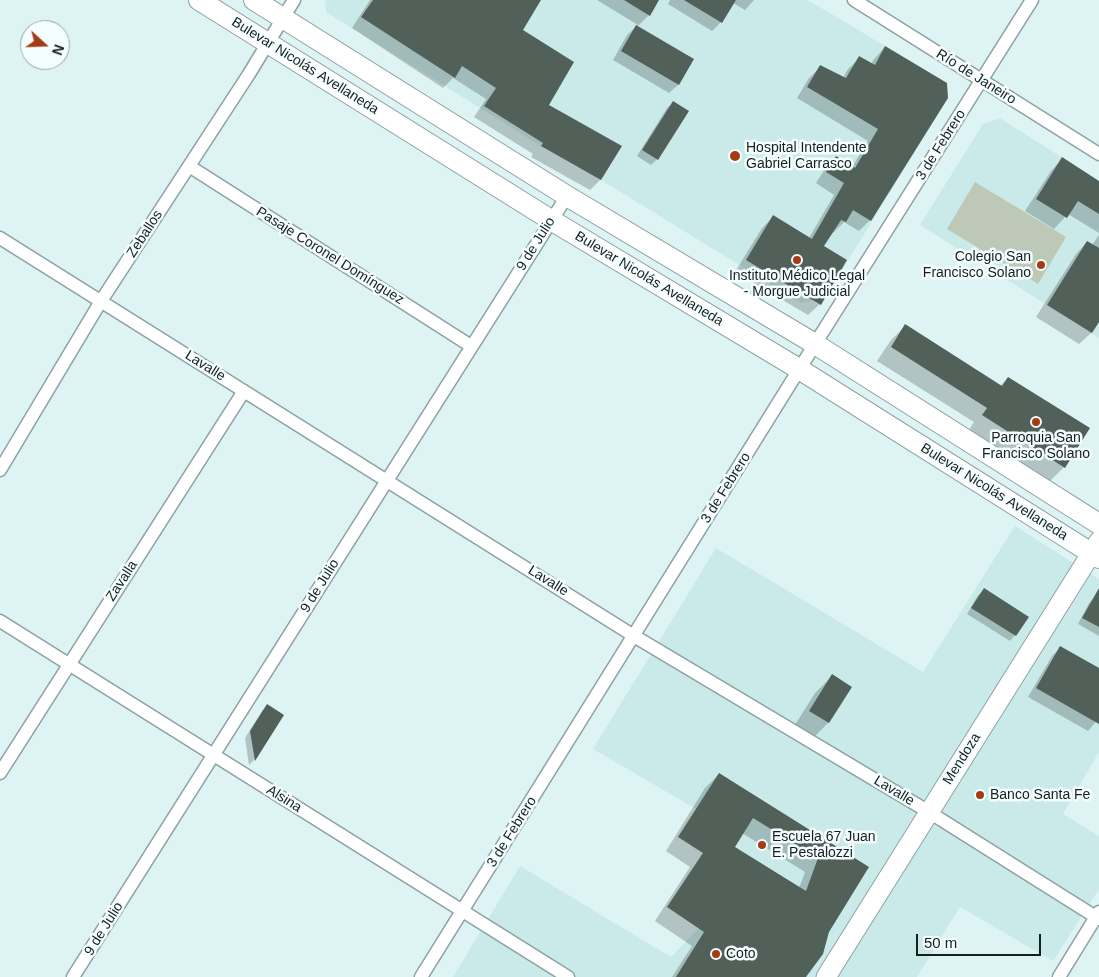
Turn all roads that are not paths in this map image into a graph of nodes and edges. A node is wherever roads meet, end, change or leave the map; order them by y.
1 (199, 0) edge
2 (254, 0) edge
3 (294, 0) edge
4 (854, 0) edge
5 (1032, 0) edge
6 (283, 18) junction
7 (268, 43) junction
8 (981, 81) junction
9 (1099, 154) edge
10 (189, 166) junction
11 (567, 196) junction
12 (551, 220) junction
13 (0, 238) edge
14 (101, 301) junction
15 (815, 344) junction
16 (472, 346) junction
17 (799, 369) junction
18 (244, 391) junction
19 (0, 470) edge
20 (386, 480) junction
21 (1099, 524) edge
22 (1096, 551) edge
23 (0, 621) edge
24 (634, 636) junction
25 (68, 664) junction
26 (213, 755) junction
27 (0, 773) edge
28 (929, 812) junction
29 (462, 911) junction
30 (1098, 916) edge
31 (73, 977) edge
32 (421, 977) edge
33 (568, 977) edge
34 (826, 977) edge
35 (1059, 977) edge

1 - 7 main road, Bulevar Nicolás Avellaneda
2 - 6 main road, Bulevar Nicolás Avellaneda
3 - 6 street, Zeballos
4 - 8 street, Río de Janeiro
5 - 8 street, 3 de Febrero
6 - 7 street, Zeballos
6 - 11 main road, Bulevar Nicolás Avellaneda
7 - 10 street, Zeballos
7 - 12 main road, Bulevar Nicolás Avellaneda
8 - 9 street, Río de Janeiro
8 - 15 street, 3 de Febrero
10 - 14 street, Zeballos
10 - 16 street, Pasaje Coronel Domínguez
11 - 12 street, 9 de Julio
11 - 15 main road, Bulevar Nicolás Avellaneda
12 - 16 street, 9 de Julio
12 - 17 main road, Bulevar Nicolás Avellaneda
13 - 14 street, Lavalle
14 - 18 street, Lavalle
14 - 19 street, Zeballos
15 - 17 street, 3 de Febrero
15 - 21 main road, Bulevar Nicolás Avellaneda
16 - 20 street, 9 de Julio
17 - 22 main road, Bulevar Nicolás Avellaneda
17 - 24 street, 3 de Febrero
18 - 20 street, Lavalle
18 - 25 street, Zavalla
20 - 24 street, Lavalle
20 - 26 street, 9 de Julio
22 - 28 main road, Mendoza
23 - 25 street, Alsina
24 - 28 street, Lavalle
24 - 29 street, 3 de Febrero
25 - 26 street, Alsina
25 - 27 street, Zavalla
26 - 29 street, Alsina
26 - 31 street, 9 de Julio
28 - 30 street, Lavalle
28 - 34 main road, Mendoza
29 - 32 street, 3 de Febrero
29 - 33 street, Alsina
30 - 35 street

